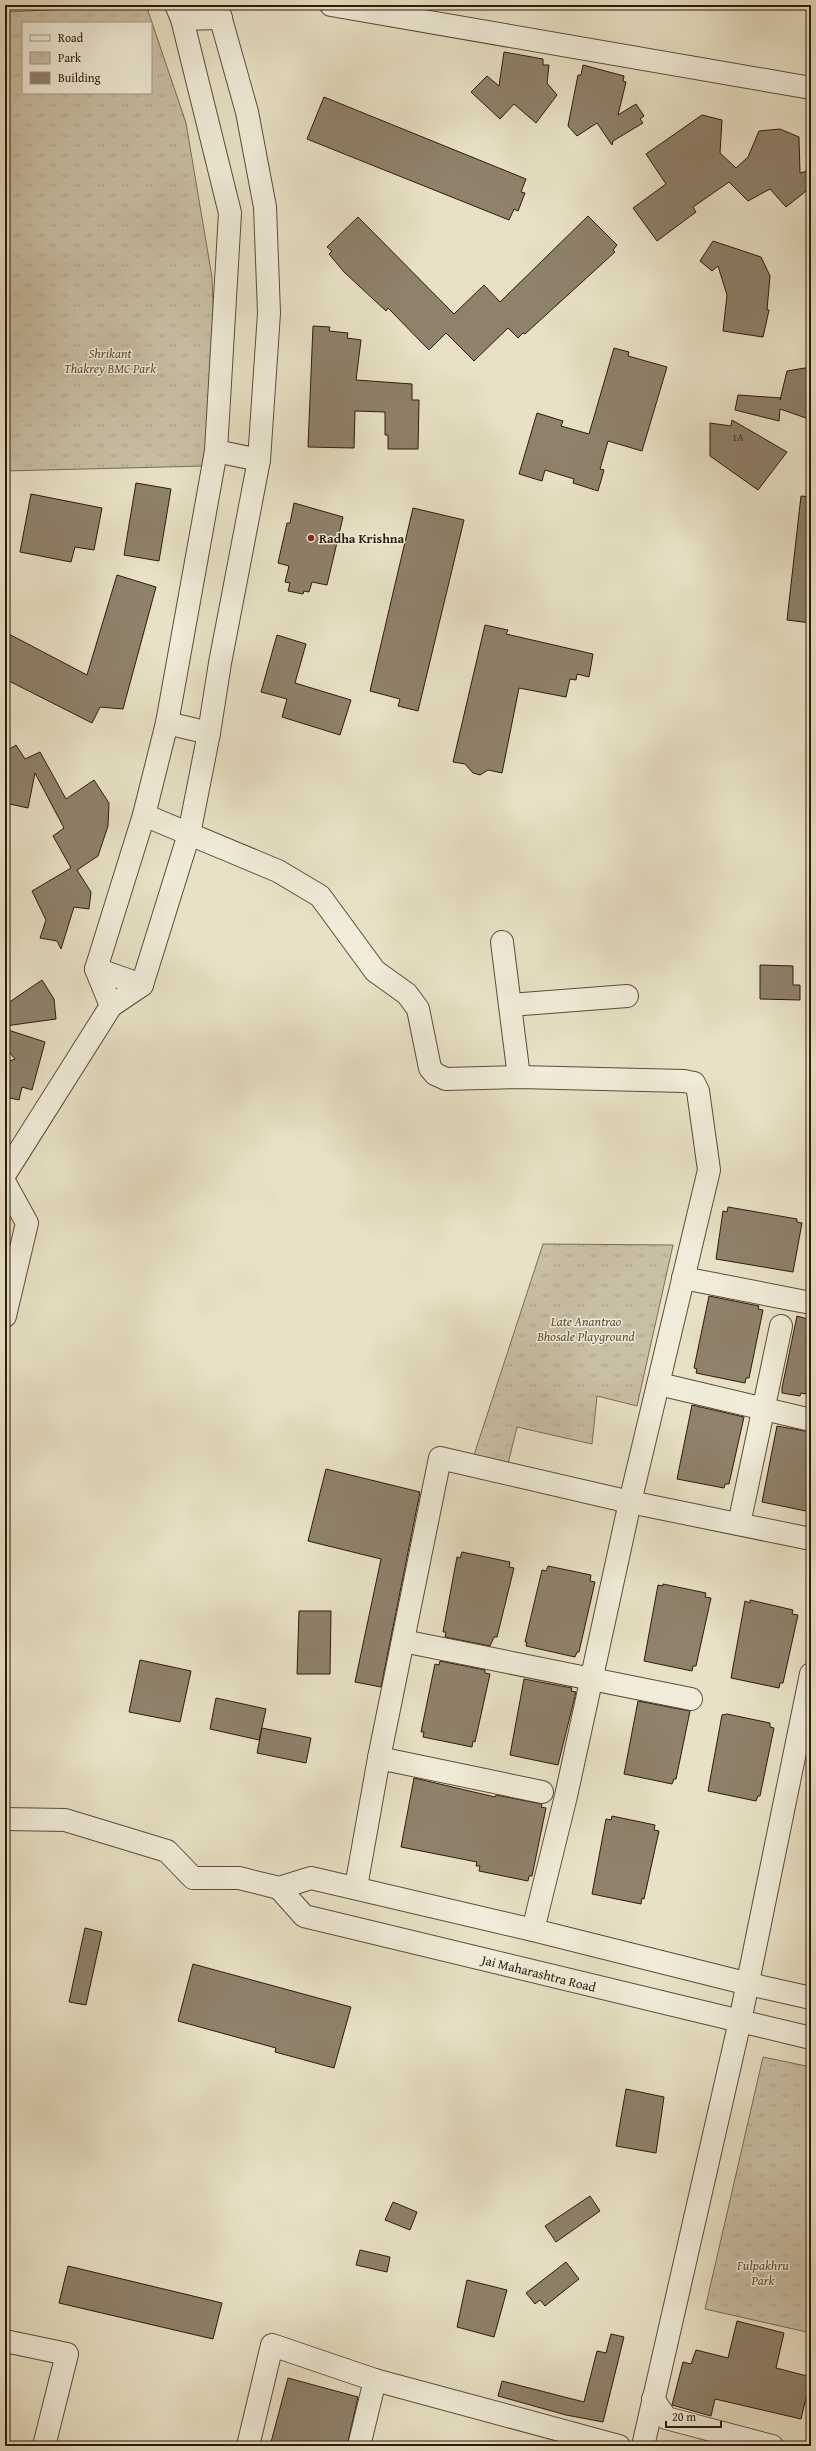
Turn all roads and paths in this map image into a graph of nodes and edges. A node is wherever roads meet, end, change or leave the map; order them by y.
1 (331, 5) edge
2 (179, 12) edge
3 (219, 12) edge
4 (811, 88) edge
5 (265, 207) junction
6 (230, 213) junction
7 (216, 451) junction
8 (259, 460) junction
9 (167, 723) junction
10 (210, 733) junction
11 (144, 815) junction
12 (189, 834) junction
13 (502, 942) dead end
14 (96, 969) junction
15 (142, 985) junction
16 (627, 996) dead end
17 (510, 1005) junction
18 (111, 1006) junction
19 (519, 1077) junction
20 (5, 1174) edge
21 (5, 1183) edge
22 (683, 1278) junction
23 (811, 1303) edge
24 (5, 1316) edge
25 (781, 1326) dead end
26 (658, 1384) junction
27 (763, 1408) junction
28 (811, 1420) edge
29 (630, 1502) junction
30 (739, 1524) junction
31 (811, 1539) edge
32 (403, 1641) junction
33 (811, 1674) edge
34 (592, 1679) junction
35 (691, 1700) dead end
36 (379, 1758) junction
37 (542, 1792) dead end
38 (5, 1819) edge
39 (356, 1887) junction
40 (279, 1888) junction
41 (533, 1930) junction
42 (749, 1984) junction
43 (811, 1998) edge
44 (740, 2021) junction
45 (811, 2038) edge
46 (5, 2341) edge
47 (375, 2380) junction
48 (653, 2399) junction
49 (44, 2446) edge
50 (248, 2446) edge
51 (359, 2446) edge
52 (619, 2446) edge
53 (643, 2446) edge
54 (772, 2446) edge

1 - 4 street
2 - 3 street
2 - 6 street
3 - 5 street
5 - 6 street
5 - 8 street
6 - 7 street
7 - 8 street
7 - 9 street
8 - 10 street
9 - 10 street
9 - 11 street
10 - 12 street
11 - 12 street
11 - 14 street
12 - 15 street
12 - 19 street
13 - 17 street
14 - 15 street
14 - 18 street
15 - 18 street
16 - 17 street
17 - 19 street
18 - 20 street
19 - 22 street
21 - 24 street
22 - 23 street
22 - 26 street
25 - 27 street
26 - 27 street
26 - 29 street
27 - 28 street
27 - 30 street
29 - 30 street
29 - 32 street
29 - 34 street
30 - 31 street
32 - 34 street
32 - 36 street
33 - 42 street
34 - 35 street
34 - 41 street
36 - 37 street
36 - 39 street
38 - 40 street
39 - 40 street
39 - 41 street
40 - 44 street, Jai Maharashtra Road
41 - 42 street
42 - 43 street
42 - 44 street
44 - 45 street, Jai Maharashtra Road
44 - 48 street
46 - 49 street
47 - 50 street
47 - 51 street
47 - 52 street
48 - 53 street
48 - 54 street

